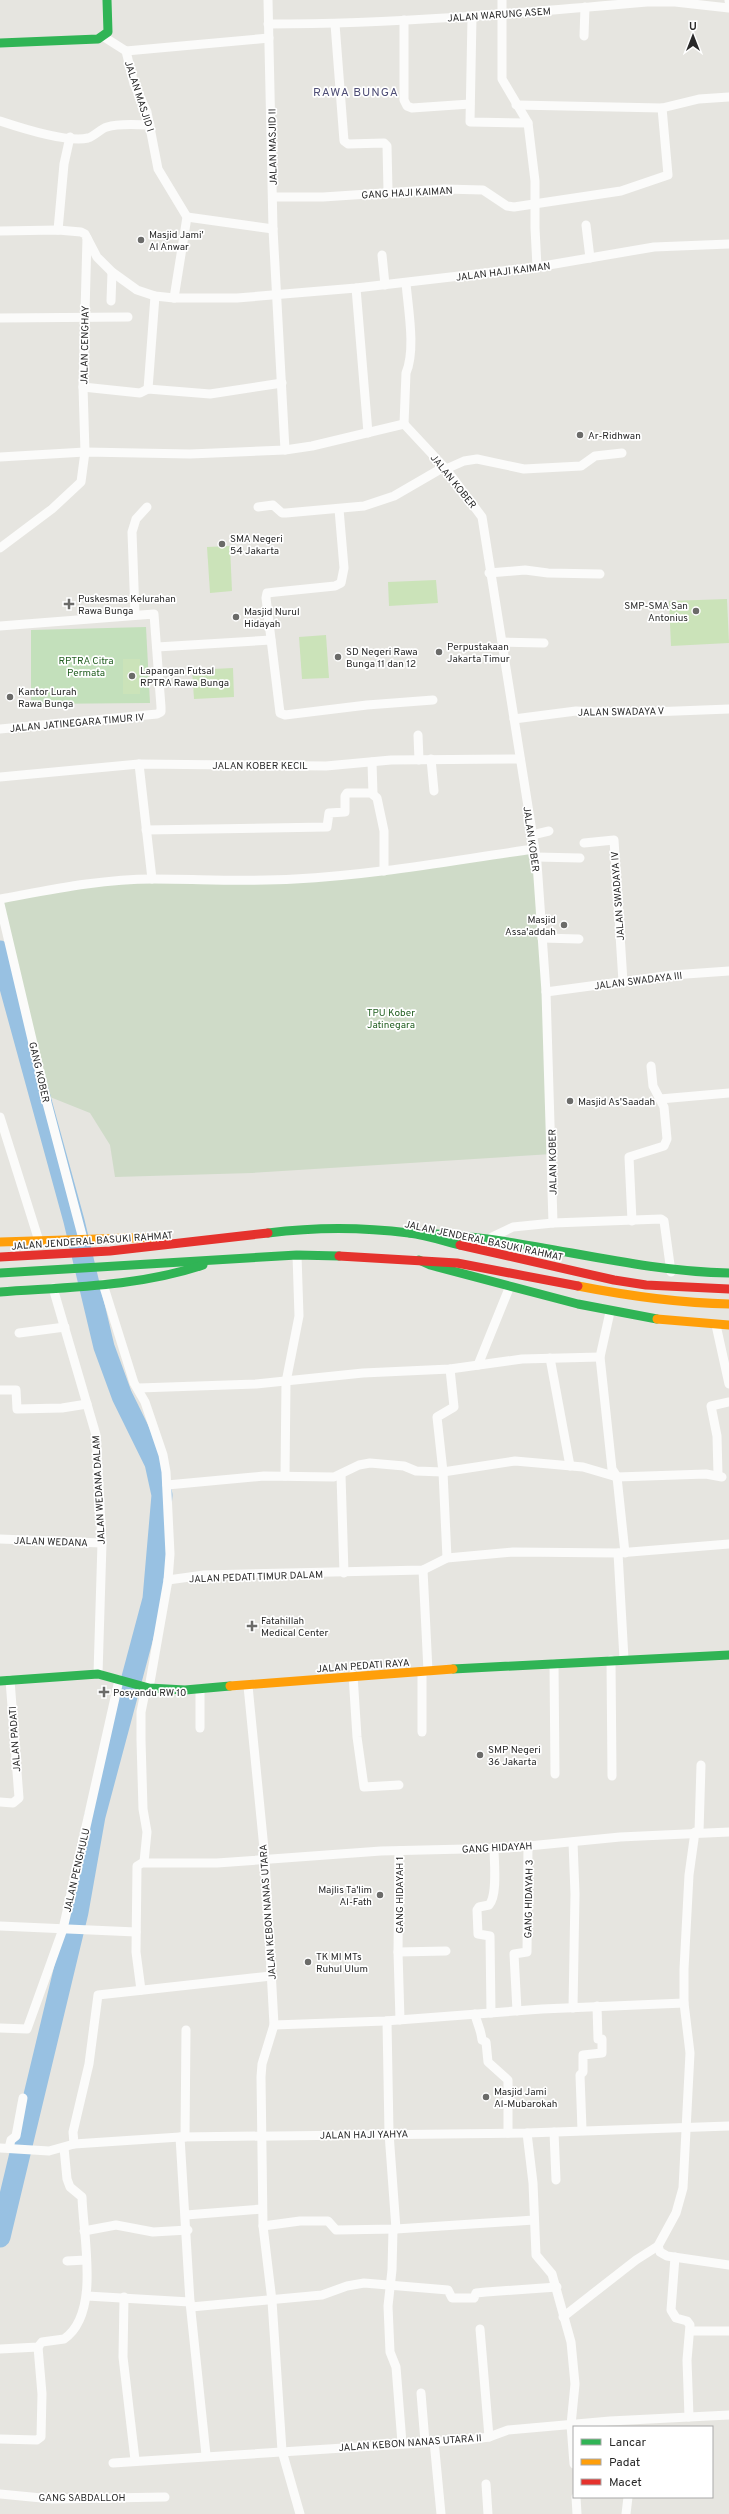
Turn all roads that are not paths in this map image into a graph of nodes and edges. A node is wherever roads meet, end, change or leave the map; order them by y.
1 (107, 0) edge
2 (268, 0) edge
3 (502, 0) edge
4 (585, 7) junction
5 (729, 8) edge
6 (503, 14) junction
7 (472, 17) junction
8 (404, 20) junction
9 (268, 24) junction
10 (335, 24) junction
11 (104, 36) junction
12 (584, 36) dead end
13 (269, 38) junction
14 (0, 43) edge
15 (126, 51) junction
16 (729, 97) edge
17 (470, 104) junction
18 (516, 105) junction
19 (662, 108) junction
20 (0, 121) edge
21 (528, 123) junction
22 (150, 125) junction
23 (70, 137) junction
24 (388, 191) junction
25 (273, 197) junction
26 (535, 204) junction
27 (187, 217) junction
28 (586, 226) dead end
29 (273, 229) junction
30 (58, 230) junction
31 (0, 231) edge
32 (87, 237) junction
33 (729, 244) edge
34 (382, 255) dead end
35 (590, 258) junction
36 (538, 267) junction
37 (112, 272) junction
38 (406, 283) junction
39 (386, 285) junction
40 (356, 288) junction
41 (277, 294) junction
42 (155, 296) junction
43 (174, 298) junction
44 (111, 301) dead end
45 (85, 316) junction
46 (128, 317) dead end
47 (0, 318) edge
48 (282, 383) junction
49 (83, 387) junction
50 (148, 389) junction
51 (404, 424) junction
52 (368, 433) junction
53 (285, 450) junction
54 (86, 452) junction
55 (622, 453) dead end
56 (0, 457) edge
57 (445, 468) junction
58 (147, 507) dead end
59 (258, 507) dead end
60 (339, 509) junction
61 (0, 548) edge
62 (489, 573) junction
63 (600, 574) dead end
64 (135, 614) junction
65 (0, 626) edge
66 (271, 640) junction
67 (502, 642) junction
68 (544, 643) dead end
69 (156, 647) junction
70 (433, 700) dead end
71 (729, 709) edge
72 (514, 720) junction
73 (0, 729) edge
74 (418, 735) dead end
75 (431, 759) junction
76 (520, 759) junction
77 (419, 760) junction
78 (372, 762) junction
79 (139, 764) junction
80 (0, 777) edge
81 (434, 791) dead end
82 (373, 794) junction
83 (146, 830) junction
84 (549, 831) dead end
85 (532, 836) junction
86 (584, 842) dead end
87 (535, 853) junction
88 (580, 858) dead end
89 (384, 871) junction
90 (152, 879) junction
91 (0, 899) edge
92 (0, 904) edge
93 (542, 938) junction
94 (580, 939) dead end
95 (729, 971) edge
96 (623, 982) junction
97 (546, 992) junction
98 (651, 1066) dead end
99 (729, 1093) edge
100 (660, 1099) junction
101 (0, 1117) edge
102 (632, 1221) junction
103 (553, 1223) junction
104 (410, 1233) junction
105 (492, 1237) junction
106 (82, 1239) junction
107 (210, 1239) junction
108 (39, 1241) junction
109 (0, 1242) edge
110 (296, 1255) junction
111 (0, 1257) edge
112 (419, 1260) junction
113 (209, 1262) junction
114 (671, 1272) junction
115 (0, 1273) edge
116 (729, 1273) edge
117 (100, 1284) junction
118 (510, 1286) junction
119 (56, 1287) junction
120 (729, 1289) edge
121 (0, 1292) edge
122 (729, 1304) edge
123 (610, 1312) junction
124 (716, 1325) junction
125 (729, 1325) edge
126 (65, 1327) junction
127 (20, 1333) dead end
128 (600, 1357) junction
129 (550, 1358) junction
130 (478, 1365) junction
131 (450, 1369) junction
132 (286, 1382) junction
133 (729, 1384) edge
134 (139, 1388) junction
135 (0, 1390) edge
136 (729, 1402) edge
137 (87, 1404) junction
138 (570, 1466) junction
139 (443, 1472) junction
140 (285, 1476) junction
141 (341, 1476) junction
142 (617, 1477) junction
143 (167, 1485) junction
144 (0, 1539) edge
145 (102, 1543) junction
146 (729, 1544) edge
147 (621, 1553) junction
148 (447, 1558) junction
149 (423, 1570) junction
150 (344, 1573) junction
151 (168, 1580) junction
152 (729, 1655) edge
153 (624, 1658) junction
154 (611, 1660) junction
155 (554, 1664) junction
156 (425, 1671) junction
157 (98, 1674) junction
158 (353, 1675) junction
159 (10, 1680) junction
160 (120, 1680) junction
161 (0, 1681) edge
162 (248, 1686) junction
163 (146, 1687) junction
164 (200, 1689) junction
165 (200, 1728) dead end
166 (422, 1732) dead end
167 (701, 1766) dead end
168 (555, 1774) dead end
169 (612, 1776) dead end
170 (399, 1785) dead end
171 (0, 1802) edge
172 (697, 1832) junction
173 (729, 1832) edge
174 (573, 1842) junction
175 (528, 1846) junction
176 (494, 1848) junction
177 (399, 1851) junction
178 (264, 1859) junction
179 (144, 1862) junction
180 (0, 1926) edge
181 (71, 1929) junction
182 (136, 1932) junction
183 (446, 1951) dead end
184 (398, 1952) junction
185 (271, 1976) junction
186 (141, 1990) junction
187 (684, 2003) junction
188 (597, 2006) junction
189 (573, 2008) junction
190 (517, 2011) junction
191 (491, 2013) junction
192 (475, 2014) junction
193 (400, 2020) junction
194 (387, 2021) junction
195 (274, 2025) junction
196 (0, 2028) edge
197 (186, 2030) dead end
198 (23, 2098) dead end
199 (729, 2126) edge
200 (686, 2127) junction
201 (582, 2130) junction
202 (554, 2132) junction
203 (389, 2133) junction
204 (508, 2133) junction
205 (527, 2133) junction
206 (183, 2137) junction
207 (261, 2137) junction
208 (74, 2144) junction
209 (7, 2148) edge
210 (64, 2148) junction
211 (556, 2180) dead end
212 (262, 2209) junction
213 (186, 2215) junction
214 (534, 2220) junction
215 (263, 2226) junction
216 (395, 2229) junction
217 (188, 2230) junction
218 (84, 2232) junction
219 (658, 2246) junction
220 (675, 2257) junction
221 (86, 2260) junction
222 (67, 2262) dead end
223 (729, 2265) edge
224 (391, 2286) junction
225 (556, 2287) junction
226 (87, 2296) junction
227 (124, 2297) junction
228 (272, 2301) junction
229 (190, 2304) junction
230 (563, 2317) junction
231 (480, 2329) dead end
232 (691, 2331) junction
233 (729, 2331) edge
234 (38, 2347) junction
235 (0, 2349) edge
236 (421, 2393) dead end
237 (729, 2415) edge
238 (689, 2417) junction
239 (571, 2425) junction
240 (489, 2437) junction
241 (0, 2439) edge
242 (429, 2442) junction
243 (402, 2443) junction
244 (282, 2451) junction
245 (573, 2451) edge
246 (206, 2455) junction
247 (135, 2460) junction
248 (113, 2463) dead end
249 (486, 2484) dead end
250 (0, 2494) edge
251 (165, 2497) dead end
252 (576, 2498) edge
253 (628, 2498) edge
254 (300, 2514) edge
255 (440, 2514) edge
256 (488, 2514) edge
257 (577, 2514) edge
258 (626, 2514) edge

1 - 11 main road
2 - 9 street, JALAN MASJID II
3 - 6 street
4 - 5 street, JALAN WARUNG ASEM
4 - 6 street, JALAN WARUNG ASEM
4 - 12 street
6 - 7 street, JALAN WARUNG ASEM
6 - 18 street
7 - 8 street, JALAN WARUNG ASEM
7 - 17 street
8 - 10 street, JALAN WARUNG ASEM
8 - 17 street
9 - 10 street, JALAN WARUNG ASEM
9 - 13 street, JALAN MASJID II
10 - 24 street
11 - 14 main road
11 - 15 street, JALAN MASJID I
13 - 15 street, JALAN MASJID I
13 - 25 street, JALAN MASJID II
15 - 22 street, JALAN MASJID I
16 - 19 street
17 - 21 street
18 - 19 street
18 - 21 street
19 - 26 street, GANG HAJI KAIMAN
20 - 23 street
21 - 26 street
22 - 23 street
22 - 27 street, JALAN MASJID I
23 - 30 street
24 - 25 street, GANG HAJI KAIMAN
24 - 26 street, GANG HAJI KAIMAN
25 - 29 street, JALAN MASJID II
26 - 36 street
27 - 29 street
27 - 43 street
28 - 35 street
29 - 41 street, JALAN MASJID II
30 - 31 street
30 - 32 street
32 - 37 street, JALAN HAJI KAIMAN
32 - 45 street, JALAN CENGHAY
33 - 35 street, JALAN HAJI KAIMAN
34 - 39 street
35 - 36 street, JALAN HAJI KAIMAN
36 - 38 street, JALAN HAJI KAIMAN
37 - 42 street, JALAN HAJI KAIMAN
37 - 44 street
38 - 39 street, JALAN HAJI KAIMAN
38 - 51 street
39 - 40 street, JALAN HAJI KAIMAN
40 - 41 street, JALAN HAJI KAIMAN
40 - 52 street
41 - 43 street, JALAN HAJI KAIMAN
41 - 48 street
42 - 43 street, JALAN HAJI KAIMAN
42 - 50 street
45 - 46 street
45 - 47 street
45 - 49 street, JALAN CENGHAY
48 - 50 street
48 - 53 street
49 - 50 street
49 - 54 street, JALAN CENGHAY
51 - 52 street
51 - 57 street, JALAN KOBER
52 - 53 street
53 - 54 street
54 - 56 street
54 - 61 street, JALAN CENGHAY
55 - 57 street
57 - 60 street
57 - 62 street, JALAN KOBER
58 - 64 street
59 - 60 street
60 - 66 street
62 - 63 street
62 - 67 street, JALAN KOBER
64 - 65 street, JALAN JATINEGARA TIMUR IV
64 - 69 street, JALAN JATINEGARA TIMUR IV
66 - 69 street
66 - 70 street
67 - 68 street
67 - 72 street, JALAN KOBER
69 - 73 street, JALAN JATINEGARA TIMUR IV
71 - 72 street, JALAN SWADAYA V
72 - 76 street, JALAN KOBER
74 - 77 street
75 - 76 street, JALAN KOBER KECIL
75 - 77 street, JALAN KOBER KECIL
75 - 81 street
76 - 85 street, JALAN KOBER
77 - 78 street, JALAN KOBER KECIL
78 - 79 street, JALAN KOBER KECIL
78 - 82 street
79 - 80 street, JALAN KOBER KECIL
79 - 83 street
82 - 83 street
82 - 89 street
83 - 90 street
84 - 85 street
85 - 87 street, JALAN KOBER
86 - 96 street, JALAN SWADAYA IV
87 - 88 street
87 - 89 street
87 - 93 street, JALAN KOBER
89 - 90 street
90 - 91 street
92 - 106 street, GANG KOBER
93 - 94 street
93 - 97 street, JALAN KOBER
95 - 96 street, JALAN SWADAYA III
96 - 97 street, JALAN SWADAYA III
97 - 103 street, JALAN KOBER
98 - 100 street
99 - 100 street
100 - 102 street
101 - 108 street
102 - 103 street
102 - 114 street
103 - 105 street
104 - 105 main road
104 - 107 main road, JALAN JENDERAL BASUKI RAHMAT
104 - 120 main road, JALAN JENDERAL BASUKI RAHMAT
105 - 114 main road
106 - 107 main road, JALAN JENDERAL BASUKI RAHMAT
106 - 108 main road, JALAN JENDERAL BASUKI RAHMAT
107 - 111 main road, JALAN JENDERAL BASUKI RAHMAT
108 - 109 main road, JALAN JENDERAL BASUKI RAHMAT
110 - 112 main road
110 - 113 main road
110 - 132 street
112 - 118 main road
112 - 122 main road
113 - 115 main road
113 - 117 main road
114 - 116 main road
117 - 119 main road
117 - 134 street
118 - 123 main road
118 - 130 street
119 - 121 main road
119 - 126 street, JALAN WEDANA DALAM
123 - 124 main road
123 - 128 street
124 - 125 main road
124 - 133 street
126 - 127 street
126 - 137 street, JALAN WEDANA DALAM
128 - 129 street
128 - 142 street
129 - 130 street
129 - 138 street
130 - 131 street
131 - 132 street
131 - 139 street
132 - 134 street
132 - 140 street
134 - 143 street
135 - 137 street
136 - 142 street
137 - 145 street, JALAN WEDANA DALAM
138 - 139 street
138 - 142 street
139 - 141 street
139 - 148 street
140 - 141 street
140 - 143 street
141 - 150 street
142 - 147 street
143 - 151 street
144 - 145 street, JALAN WEDANA
145 - 157 street, JALAN WEDANA DALAM
146 - 147 street, JALAN PEDATI TIMUR DALAM
147 - 148 street, JALAN PEDATI TIMUR DALAM
147 - 153 street
148 - 149 street, JALAN PEDATI TIMUR DALAM
149 - 150 street, JALAN PEDATI TIMUR DALAM
149 - 156 street
150 - 151 street, JALAN PEDATI TIMUR DALAM
151 - 163 street
152 - 153 main road, JALAN PEDATI RAYA
153 - 154 main road, JALAN PEDATI RAYA
154 - 155 main road, JALAN PEDATI RAYA
154 - 169 street
155 - 156 main road, JALAN PEDATI RAYA
155 - 168 street
156 - 158 main road, JALAN PEDATI RAYA
156 - 166 street
157 - 159 main road, JALAN PEDATI RAYA
157 - 160 main road, JALAN PEDATI RAYA
158 - 162 main road, JALAN PEDATI RAYA
158 - 170 street
159 - 161 main road, JALAN PEDATI RAYA
159 - 171 street, JALAN PADATI
160 - 163 main road, JALAN PEDATI RAYA
160 - 181 street, JALAN PENGHULU
162 - 164 main road, JALAN PEDATI RAYA
162 - 178 street, JALAN KEBON NANAS UTARA
163 - 164 main road, JALAN PEDATI RAYA
163 - 179 street
164 - 165 street
167 - 172 street
172 - 173 street, GANG HIDAYAH
172 - 174 street, GANG HIDAYAH
172 - 187 street
174 - 175 street, GANG HIDAYAH
174 - 189 street
175 - 176 street, GANG HIDAYAH
175 - 190 street, GANG HIDAYAH 3
176 - 177 street, GANG HIDAYAH
176 - 191 street
177 - 178 street, GANG HIDAYAH
177 - 184 street, GANG HIDAYAH 1
178 - 179 street, GANG HIDAYAH
178 - 185 street, JALAN KEBON NANAS UTARA
179 - 182 street
180 - 181 street
181 - 182 street
181 - 196 street, JALAN PENGHULU
182 - 186 street
183 - 184 street
184 - 193 street, GANG HIDAYAH 1
185 - 186 street
185 - 195 street, JALAN KEBON NANAS UTARA
186 - 208 street
187 - 188 street
187 - 200 street
188 - 189 street
188 - 201 street
189 - 190 street
190 - 191 street
191 - 192 street
192 - 193 street
192 - 204 street
193 - 194 street
194 - 195 street
194 - 203 street
195 - 207 street, JALAN KEBON NANAS UTARA
197 - 206 street
198 - 209 street
199 - 200 street, JALAN HAJI YAHYA
200 - 201 street, JALAN HAJI YAHYA
200 - 219 street
201 - 202 street, JALAN HAJI YAHYA
202 - 205 street, JALAN HAJI YAHYA
202 - 211 street
203 - 204 street, JALAN HAJI YAHYA
203 - 207 street, JALAN HAJI YAHYA
203 - 216 street
204 - 205 street, JALAN HAJI YAHYA
205 - 214 street
206 - 207 street, JALAN HAJI YAHYA
206 - 208 street, JALAN HAJI YAHYA
206 - 213 street
207 - 212 street
208 - 210 street, JALAN HAJI YAHYA
209 - 210 street, JALAN HAJI YAHYA
210 - 218 street
212 - 213 street
212 - 215 street
213 - 217 street
214 - 216 street
214 - 225 street
215 - 216 street
215 - 228 street
216 - 224 street
217 - 218 street
217 - 229 street
218 - 221 street
219 - 220 street
219 - 230 street
220 - 223 street
220 - 232 street
221 - 222 street
221 - 226 street
224 - 225 street
224 - 228 street
224 - 243 street
225 - 230 street
226 - 227 street
226 - 234 street
227 - 229 street
227 - 247 street
228 - 229 street
228 - 244 street
229 - 246 street
230 - 239 street
231 - 240 street
232 - 233 street
232 - 238 street
234 - 235 street
234 - 241 street
236 - 242 street
237 - 238 street, JALAN KEBON NANAS UTARA II
238 - 239 street, JALAN KEBON NANAS UTARA II
239 - 240 street, JALAN KEBON NANAS UTARA II
239 - 245 street
240 - 242 street, JALAN KEBON NANAS UTARA II
242 - 243 street, JALAN KEBON NANAS UTARA II
242 - 255 street
243 - 244 street, JALAN KEBON NANAS UTARA II
244 - 246 street, JALAN KEBON NANAS UTARA II
244 - 254 street
246 - 247 street, JALAN KEBON NANAS UTARA II
247 - 248 street, JALAN KEBON NANAS UTARA II
249 - 256 street
250 - 251 street, GANG SABDALLOH
252 - 257 street
253 - 258 street

